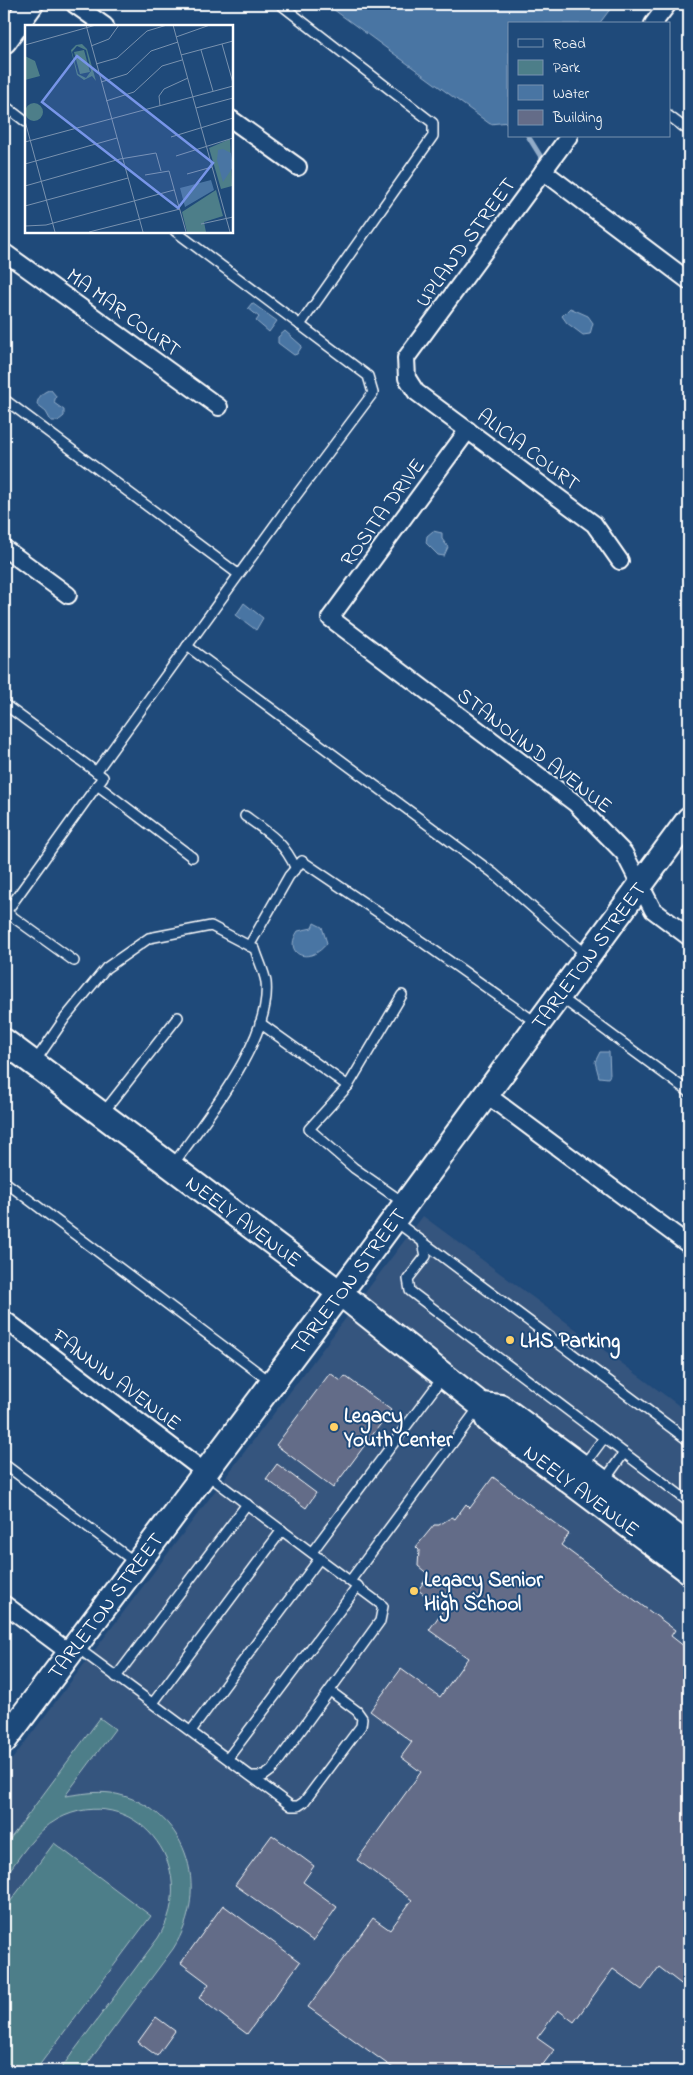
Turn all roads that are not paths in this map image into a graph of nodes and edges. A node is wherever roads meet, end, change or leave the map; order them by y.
1 (31, 4) edge
2 (74, 4) edge
3 (280, 4) edge
4 (668, 4) edge
5 (654, 22) edge
6 (104, 25) edge
7 (4, 41) edge
8 (4, 105) edge
9 (670, 117) edge
10 (232, 120) edge
11 (25, 121) edge
12 (689, 131) edge
13 (568, 138) edge
14 (298, 167) dead end
15 (543, 171) junction
16 (176, 232) edge
17 (4, 252) edge
18 (689, 281) edge
19 (300, 325) junction
20 (407, 378) joint
21 (4, 399) edge
22 (218, 407) dead end
23 (468, 430) junction
24 (4, 548) edge
25 (620, 561) dead end
26 (238, 574) junction
27 (68, 595) dead end
28 (330, 618) joint
29 (187, 646) junction
30 (4, 704) edge
31 (96, 772) junction
32 (97, 785) junction
33 (245, 816) dead end
34 (689, 820) edge
35 (192, 857) dead end
36 (296, 869) junction
37 (639, 887) junction
38 (5, 913) edge
39 (689, 937) edge
40 (249, 946) junction
41 (589, 956) junction
42 (74, 961) dead end
43 (402, 994) dead end
44 (559, 996) junction
45 (178, 1017) dead end
46 (260, 1023) junction
47 (539, 1024) junction
48 (4, 1041) edge
49 (34, 1064) junction
50 (348, 1086) junction
51 (689, 1092) edge
52 (487, 1095) junction
53 (102, 1115) junction
54 (171, 1168) junction
55 (4, 1181) edge
56 (400, 1212) junction
57 (423, 1243) junction
58 (689, 1245) edge
59 (340, 1293) junction
60 (4, 1319) edge
61 (444, 1377) junction
62 (272, 1383) junction
63 (481, 1405) junction
64 (604, 1438) junction
65 (689, 1441) edge
66 (624, 1453) junction
67 (4, 1464) edge
68 (583, 1466) junction
69 (205, 1472) junction
70 (604, 1481) junction
71 (689, 1502) edge
72 (247, 1504) junction
73 (282, 1530) junction
74 (689, 1546) edge
75 (316, 1555) junction
76 (137, 1563) junction
77 (689, 1571) edge
78 (354, 1583) junction
79 (4, 1604) edge
80 (72, 1650) junction
81 (116, 1677) junction
82 (330, 1691) junction
83 (153, 1703) junction
84 (191, 1731) junction
85 (4, 1741) edge
86 (228, 1758) junction
87 (254, 1776) junction

1 - 7 street
2 - 6 street
3 - 19 lane
4 - 5 street
8 - 11 lane
9 - 12 lane
10 - 14 street
13 - 15 street, UPLAND STREET
15 - 18 street
15 - 20 street, UPLAND STREET
16 - 19 lane
17 - 22 street, MA MAR COURT
19 - 26 lane
20 - 23 street, ALICIA COURT
21 - 26 lane
23 - 25 street, ALICIA COURT
23 - 28 street, ROSITA DRIVE
24 - 27 street
26 - 29 lane
28 - 37 street, STANOLIND AVENUE
29 - 31 lane
29 - 41 lane
30 - 31 lane
31 - 32 lane
32 - 35 lane
32 - 38 lane
33 - 36 lane
34 - 37 street, TARLETON STREET
36 - 40 lane
36 - 47 lane
37 - 39 street, STANOLIND AVENUE
37 - 41 street, TARLETON STREET
38 - 42 lane
40 - 46 lane
40 - 49 lane
41 - 44 street, TARLETON STREET
43 - 50 lane
44 - 47 street, TARLETON STREET
44 - 51 lane
45 - 53 lane
46 - 50 lane
46 - 54 lane
47 - 52 street, TARLETON STREET
48 - 49 street, NEELY AVENUE
49 - 53 street, NEELY AVENUE
50 - 56 lane
52 - 56 street, TARLETON STREET
52 - 58 street
53 - 54 street, NEELY AVENUE
54 - 59 street, NEELY AVENUE
55 - 62 lane
56 - 57 lane
56 - 59 street, TARLETON STREET
57 - 64 lane
57 - 65 lane
59 - 61 street, NEELY AVENUE
59 - 62 street, TARLETON STREET
60 - 69 street, FANNIN AVENUE
61 - 63 street, NEELY AVENUE
61 - 75 lane
62 - 69 street, TARLETON STREET
63 - 68 street, NEELY AVENUE
63 - 77 street, NEELY AVENUE
63 - 78 lane
64 - 66 lane
64 - 68 lane
66 - 70 lane
66 - 71 lane
67 - 76 lane
68 - 70 street, NEELY AVENUE
69 - 72 lane
69 - 76 street, TARLETON STREET
70 - 74 street, NEELY AVENUE
72 - 73 lane
72 - 81 lane
73 - 75 lane
73 - 83 lane
75 - 78 lane
75 - 84 lane
76 - 80 street, TARLETON STREET
78 - 82 lane
78 - 86 lane
79 - 80 street
80 - 81 lane
80 - 85 street, TARLETON STREET
81 - 83 lane
82 - 87 lane
82 - 87 lane
83 - 84 lane
84 - 86 lane
86 - 87 lane

